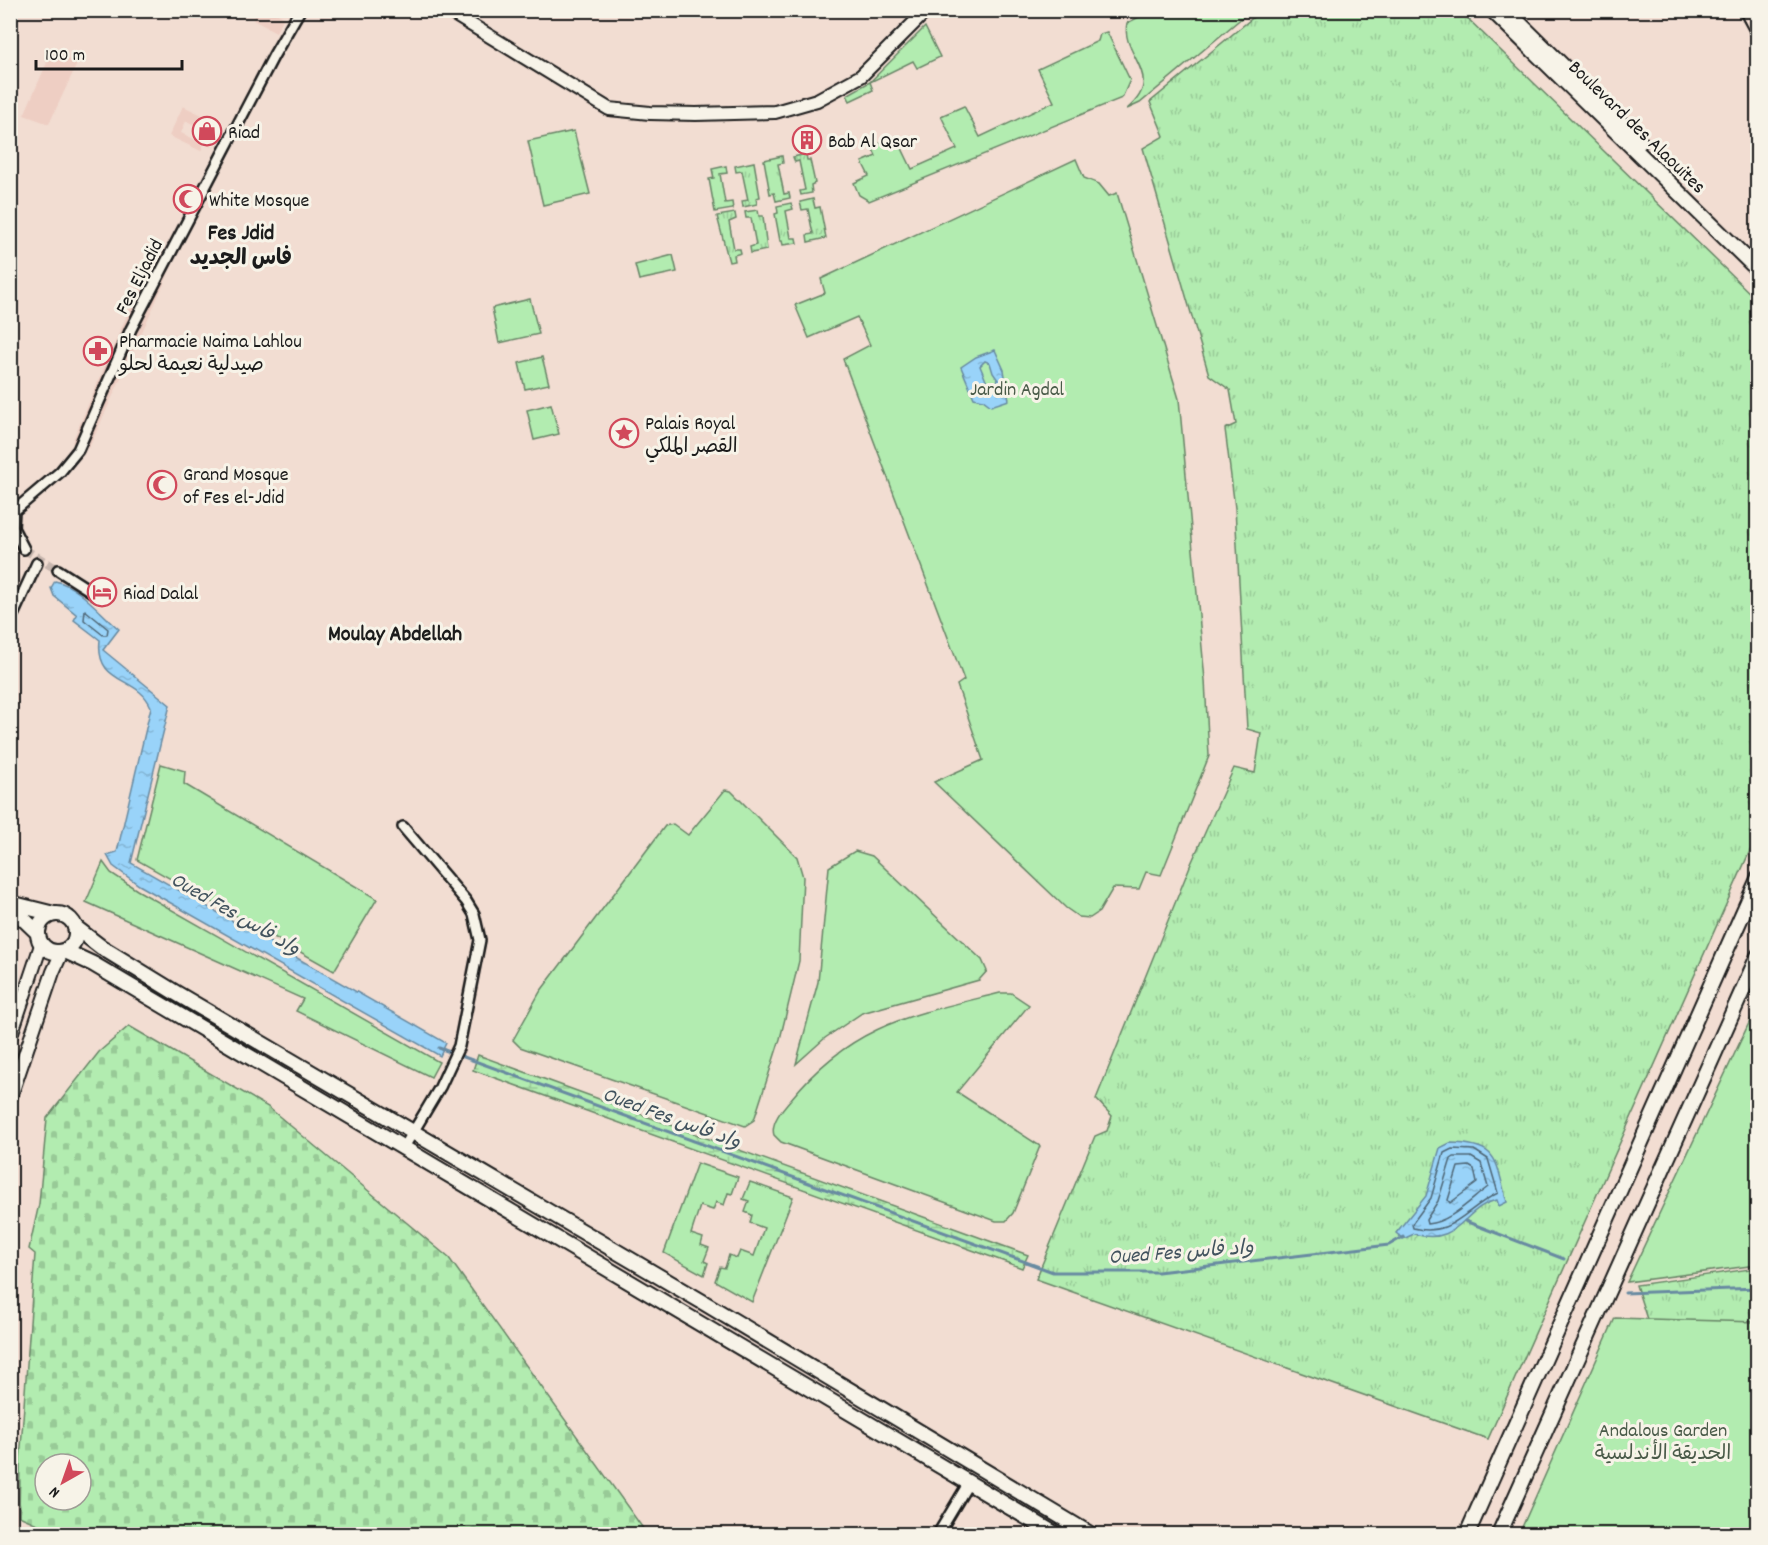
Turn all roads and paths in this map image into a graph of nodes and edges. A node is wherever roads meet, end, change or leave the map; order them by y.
1 (300, 10) edge
2 (447, 10) edge
3 (927, 10) edge
4 (1492, 10) edge
5 (1506, 10) edge
6 (1758, 258) edge
7 (1758, 270) edge
8 (22, 549) tunnel mouth
9 (37, 563) dead end
10 (58, 570) tunnel mouth
11 (97, 595) dead end
12 (15, 599) edge
13 (14, 613) dead end
14 (403, 827) dead end
15 (1758, 879) edge
16 (10, 905) edge
17 (54, 914) junction
18 (75, 927) junction
19 (39, 938) junction
20 (64, 952) junction
21 (1758, 956) edge
22 (10, 1038) edge
23 (10, 1099) edge
24 (411, 1132) junction
25 (403, 1149) junction
26 (952, 1453) junction
27 (945, 1470) junction
28 (968, 1484) junction
29 (10, 1529) edge
30 (20, 1534) edge
31 (938, 1534) edge
32 (1055, 1534) edge
33 (1090, 1534) edge
34 (1467, 1534) edge
35 (1499, 1534) edge

1 - 8 street, Fes Eljadid
2 - 3 street
4 - 7 main road, Boulevard des Alaouites
5 - 6 main road, Boulevard des Alaouites
9 - 12 street
10 - 11 street
12 - 13 street
14 - 24 street
15 - 34 main road
16 - 17 main road
16 - 19 main road
17 - 18 main road
17 - 19 main road
18 - 20 main road
18 - 24 main road
19 - 20 main road
19 - 22 street
20 - 23 street
20 - 25 main road
21 - 35 main road
24 - 25 street
24 - 26 main road
25 - 27 main road
26 - 27 main road
26 - 33 main road
27 - 28 main road
28 - 31 street
28 - 32 main road
29 - 30 street

